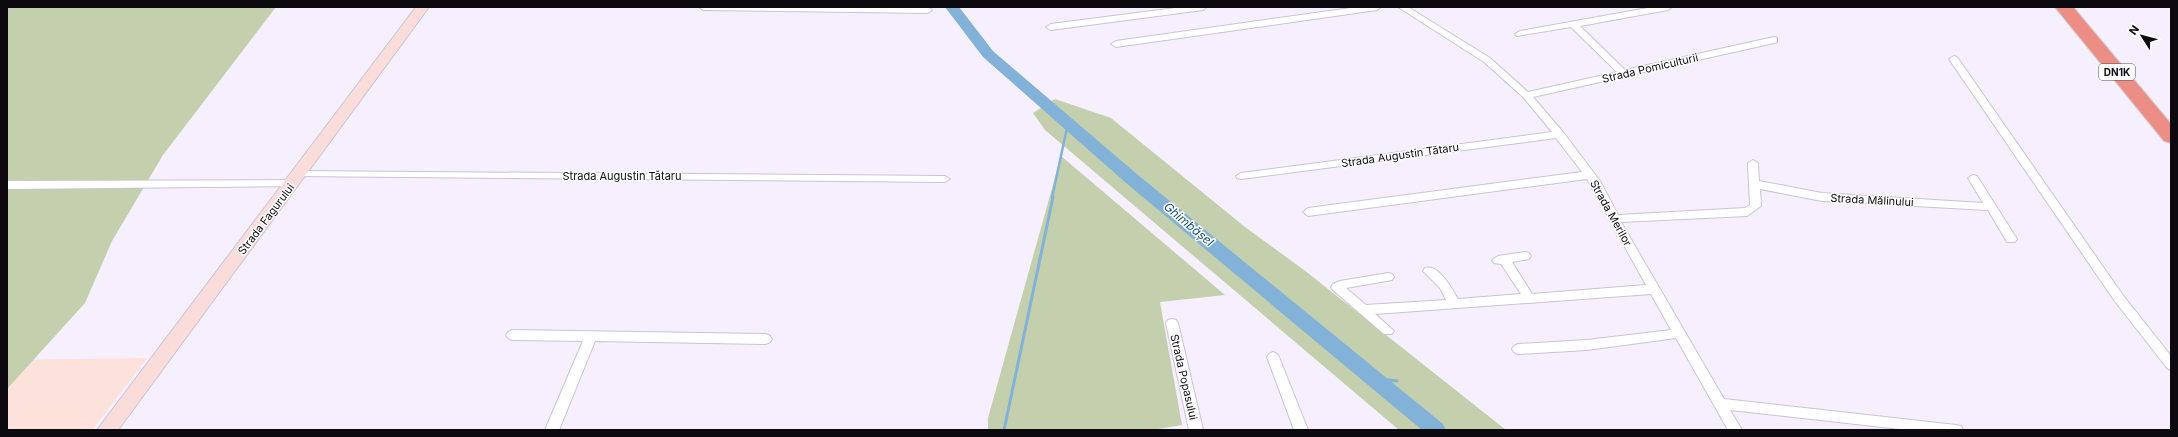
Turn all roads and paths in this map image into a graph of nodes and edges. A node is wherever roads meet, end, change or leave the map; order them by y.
1 (423, 7) edge
2 (703, 7) edge
3 (1203, 7) edge
4 (1377, 7) edge
5 (1423, 7) edge
6 (1668, 7) edge
7 (2064, 7) edge
8 (2074, 7) edge
9 (1406, 9) edge
10 (928, 10) dead end
11 (1574, 25) junction
12 (1051, 27) dead end
13 (1520, 34) dead end
14 (1774, 40) dead end
15 (1116, 44) dead end
16 (1954, 59) dead end
17 (1624, 74) junction
18 (1526, 95) junction
19 (2171, 124) edge
20 (1559, 134) junction
21 (2171, 137) edge
22 (1753, 163) dead end
23 (1590, 175) junction
24 (1241, 176) dead end
25 (1974, 178) dead end
26 (295, 179) junction
27 (945, 179) dead end
28 (1754, 184) junction
29 (7, 185) edge
30 (1991, 207) junction
31 (1308, 212) dead end
32 (1614, 219) junction
33 (2011, 239) dead end
34 (1525, 256) dead end
35 (1429, 272) dead end
36 (1388, 277) dead end
37 (1655, 289) junction
38 (1529, 298) junction
39 (1454, 303) junction
40 (1363, 310) junction
41 (1172, 323) dead end
42 (1388, 331) dead end
43 (1680, 333) junction
44 (512, 335) dead end
45 (591, 336) junction
46 (766, 339) dead end
47 (1518, 349) dead end
48 (1273, 356) dead end
49 (2171, 365) edge
50 (1721, 404) junction
51 (107, 430) edge
52 (552, 430) edge
53 (1196, 430) edge
54 (1301, 430) edge
55 (1735, 430) edge
56 (1956, 430) edge

1 - 26 street, Strada Fagurului
2 - 10 street
3 - 12 street
4 - 15 street
5 - 9 street
6 - 11 street
7 - 21 highway, DN1K
8 - 19 highway, DN1K
9 - 18 street, Strada Merilor
11 - 13 street
11 - 17 street
14 - 17 street, Strada Pomiculturii
16 - 49 street
17 - 18 street, Strada Pomiculturii
18 - 20 street, Strada Merilor
20 - 23 street, Strada Merilor
20 - 24 street, Strada Augustin Tătaru
22 - 28 street
23 - 31 street
23 - 32 street, Strada Merilor
25 - 30 street
26 - 27 street, Strada Augustin Tătaru
26 - 29 street, Strada Augustin Tătaru
26 - 51 street, Strada Fagurului
28 - 30 street, Strada Mălinului
28 - 32 street
30 - 33 street
32 - 37 street, Strada Merilor
34 - 38 street
35 - 39 street
36 - 40 street
37 - 38 street
37 - 43 street, Strada Merilor
38 - 39 street
39 - 40 street
40 - 42 street
41 - 53 street, Strada Popasului
43 - 47 street
43 - 50 street, Strada Merilor
44 - 45 street
45 - 46 street
45 - 52 street
48 - 54 street
50 - 55 street, Strada Merilor
50 - 56 street

